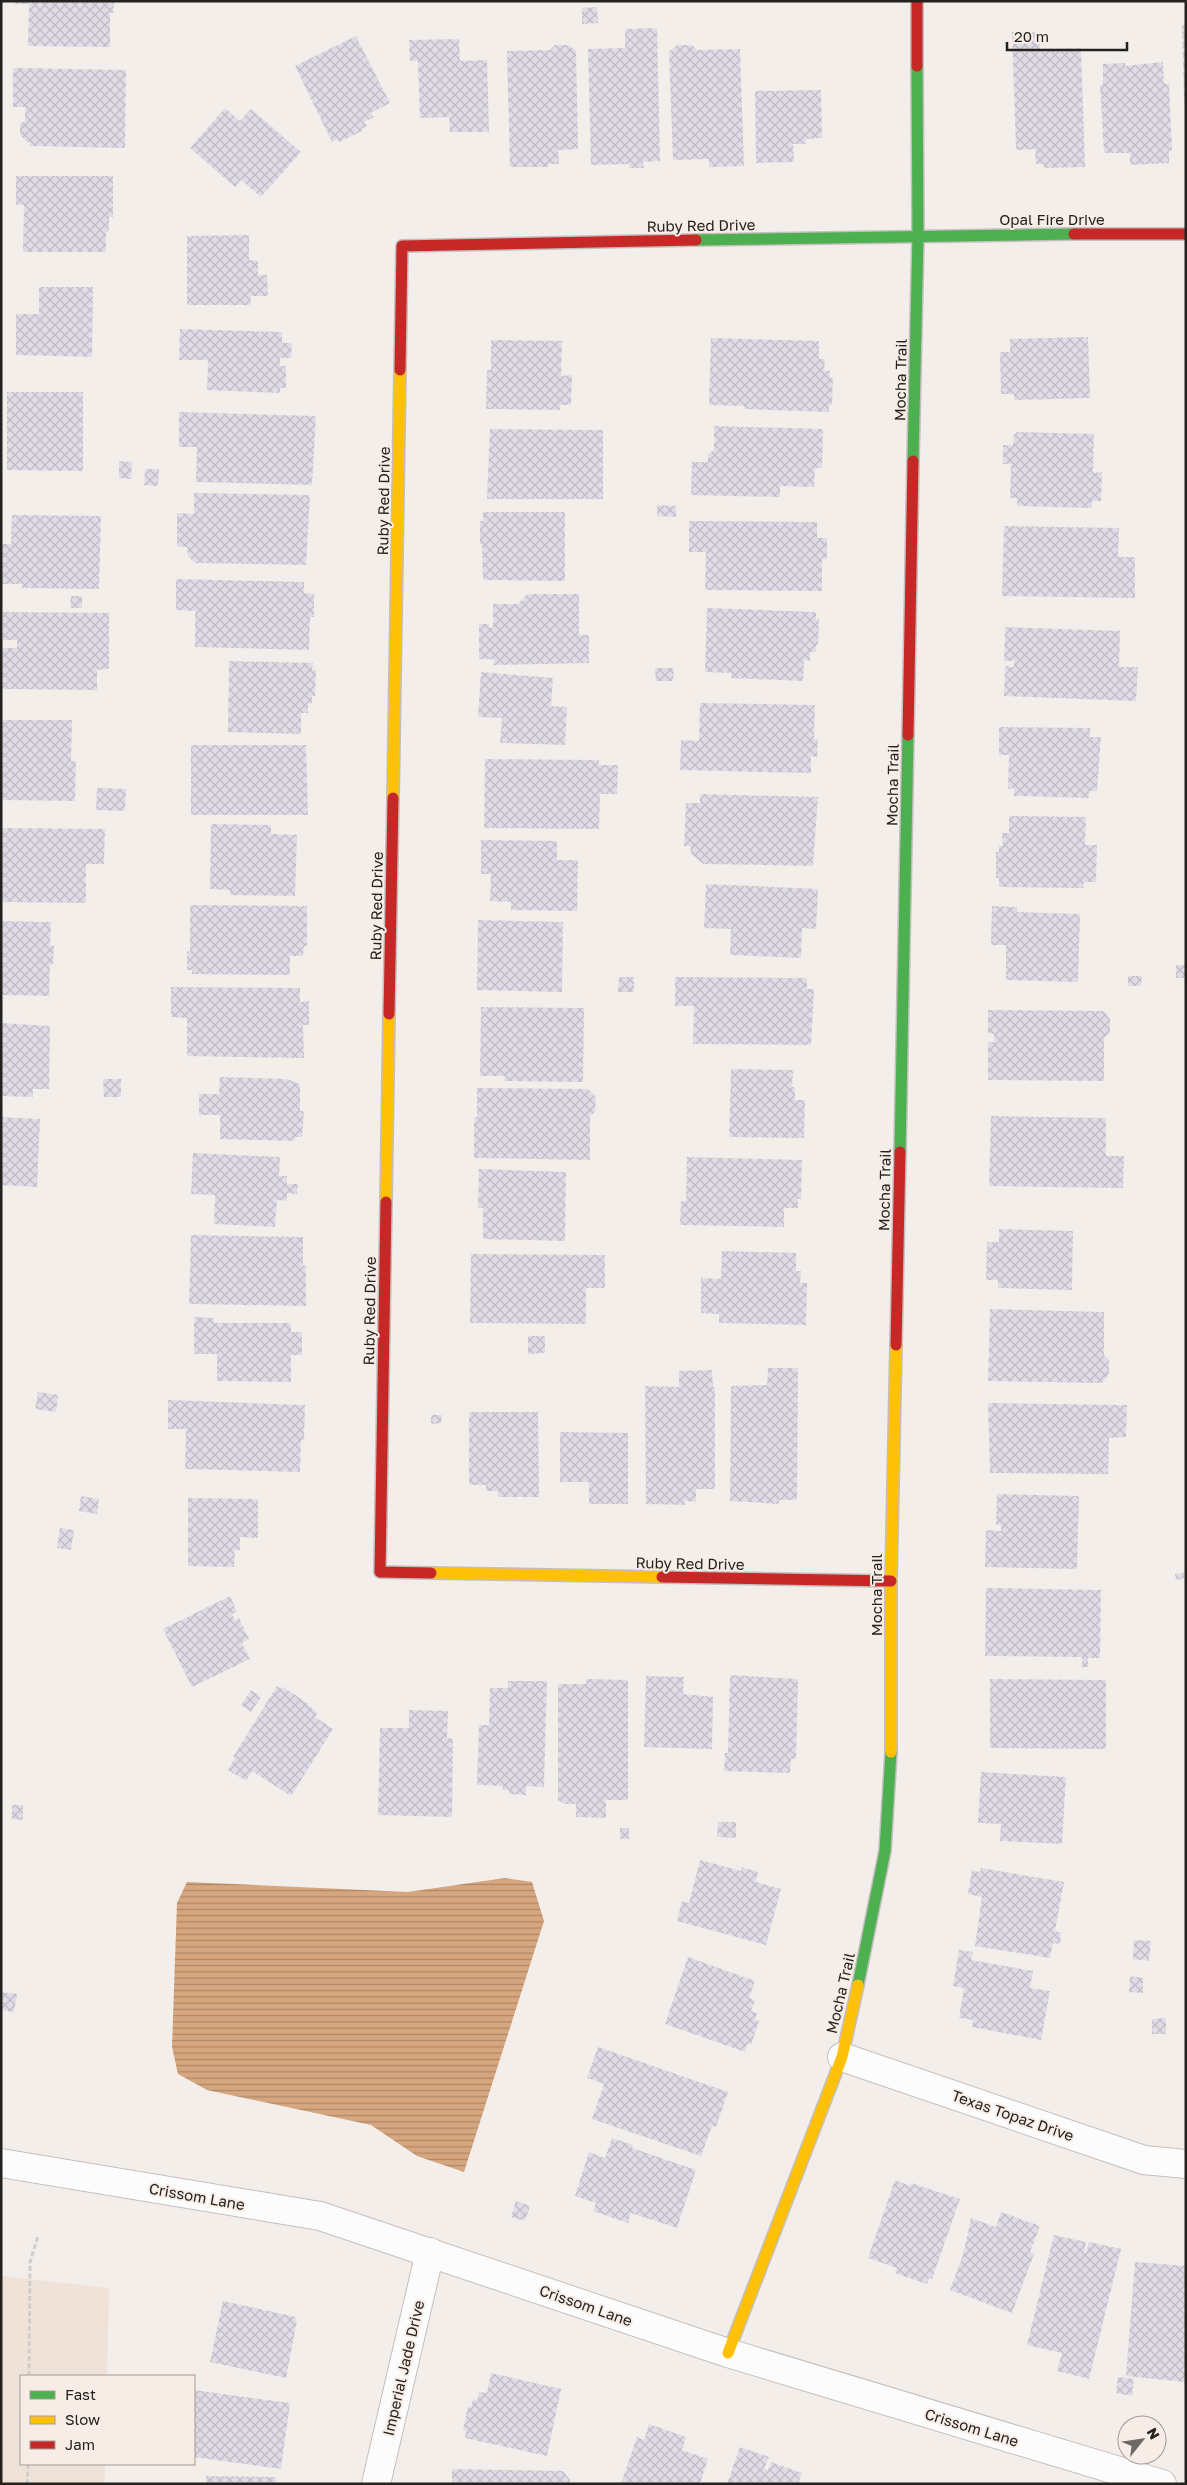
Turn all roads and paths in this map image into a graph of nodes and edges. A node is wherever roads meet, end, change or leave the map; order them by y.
1 (917, 1) edge
2 (1186, 234) edge
3 (918, 236) junction
4 (891, 1581) junction
5 (842, 2057) junction
6 (1, 2163) edge
7 (1186, 2164) edge
8 (38, 2236) dead end
9 (430, 2252) junction
10 (728, 2353) junction
11 (29, 2375) edge
12 (28, 2465) edge
13 (27, 2484) edge
14 (376, 2484) edge
15 (1162, 2484) edge

1 - 3 street, Mocha Trail
2 - 3 street, Opal Fire Drive
3 - 4 street, Mocha Trail
3 - 4 street, Ruby Red Drive
4 - 5 street, Mocha Trail
5 - 7 street, Texas Topaz Drive
5 - 10 street, Mocha Trail
6 - 9 street, Crissom Lane
8 - 11 path
9 - 10 street, Crissom Lane
9 - 14 street, Imperial Jade Drive
10 - 15 street, Crissom Lane
12 - 13 path

